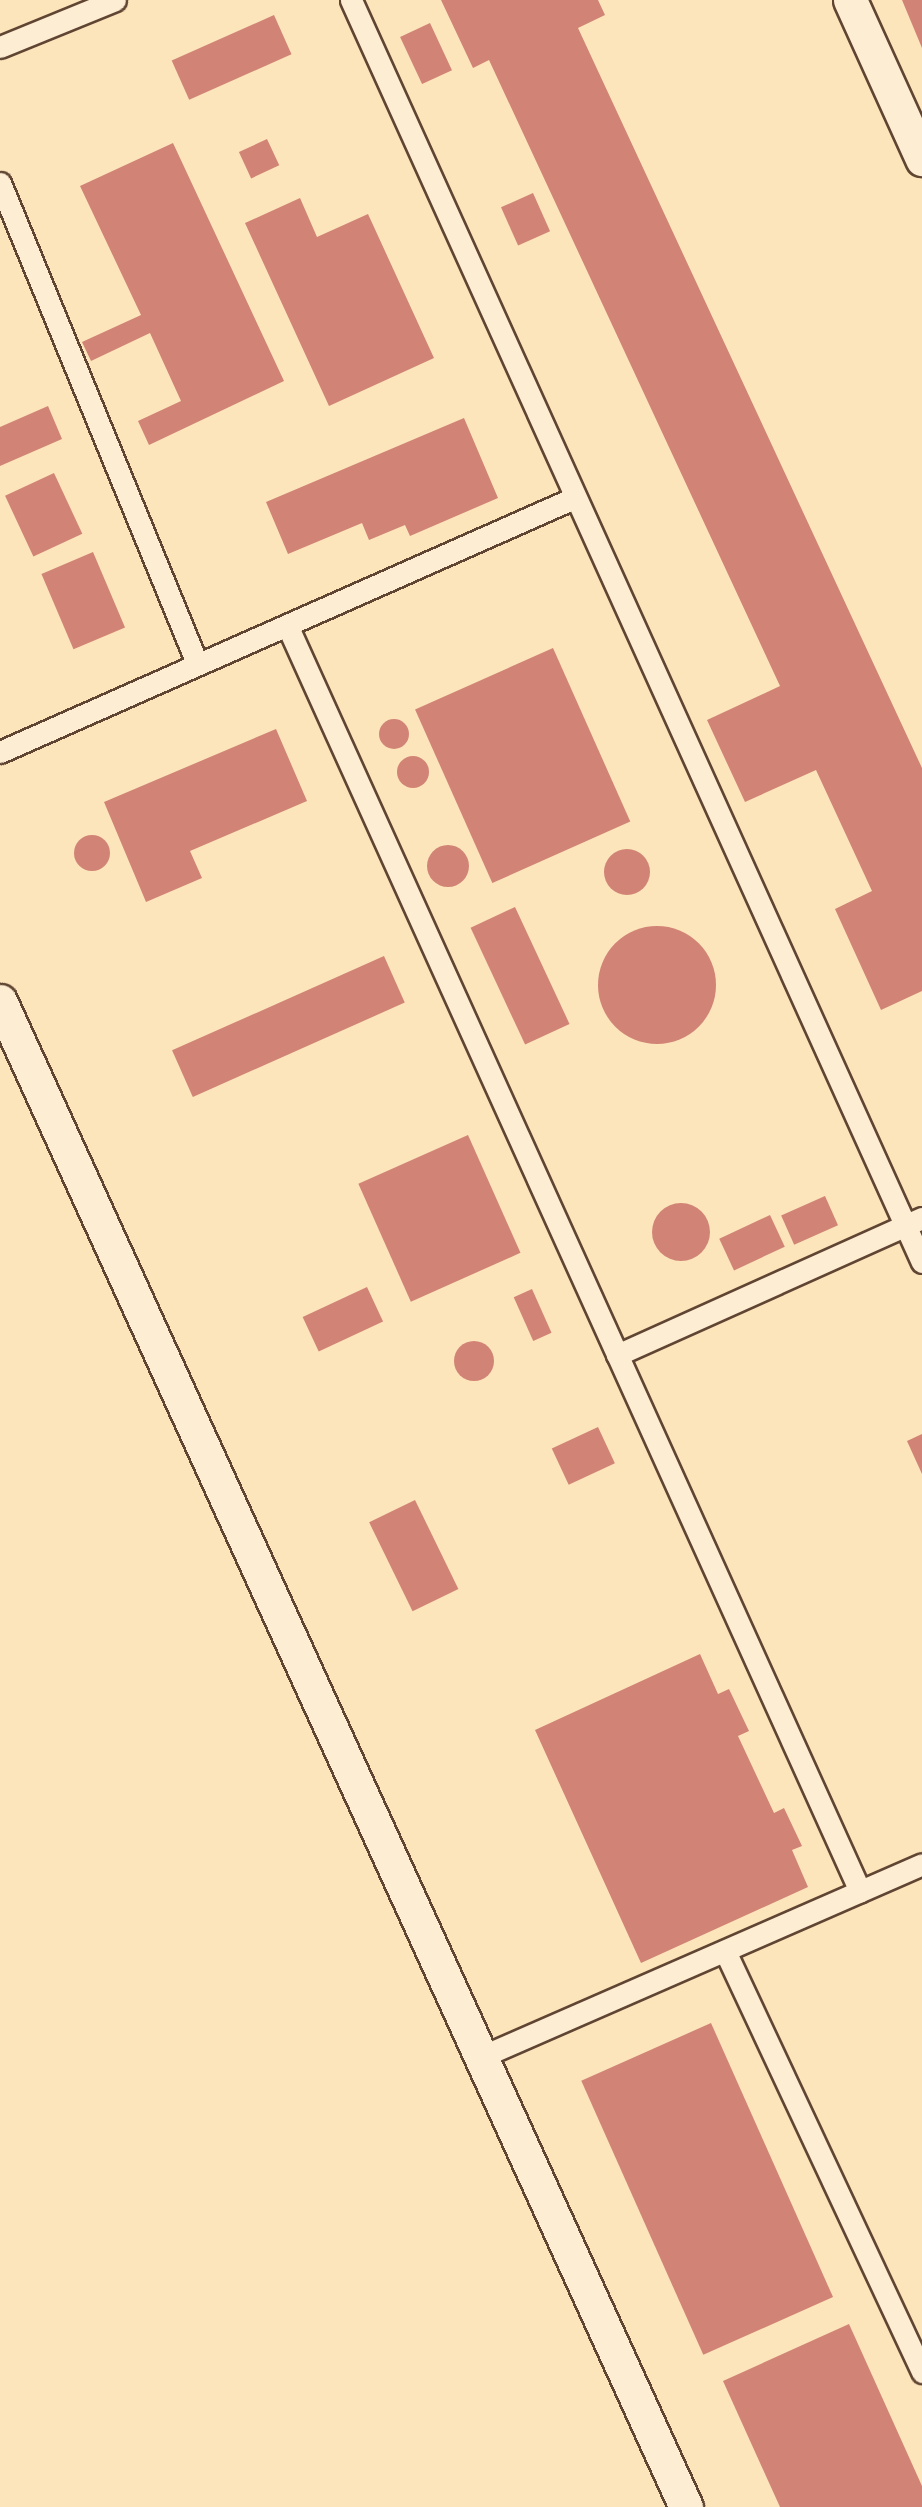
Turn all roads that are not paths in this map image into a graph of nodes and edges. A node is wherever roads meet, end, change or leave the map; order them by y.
1 (115, 0) edge
2 (351, 0) edge
3 (850, 0) edge
4 (0, 47) edge
5 (922, 159) edge
6 (0, 183) edge
7 (574, 498) junction
8 (287, 625) junction
9 (197, 663) junction
10 (0, 752) edge
11 (0, 1001) edge
12 (914, 1222) edge
13 (922, 1262) edge
14 (617, 1355) junction
15 (922, 1864) edge
16 (860, 1891) junction
17 (724, 1951) junction
18 (481, 2058) junction
19 (922, 2372) edge
20 (686, 2507) edge

1 - 4 lane
2 - 7 lane
3 - 5 street
6 - 9 lane
7 - 8 lane
7 - 12 lane
8 - 9 lane
8 - 14 lane
9 - 10 lane
11 - 18 street
12 - 13 lane
12 - 14 lane
14 - 16 lane
15 - 16 lane
16 - 17 lane
17 - 18 lane
17 - 19 lane
18 - 20 street

